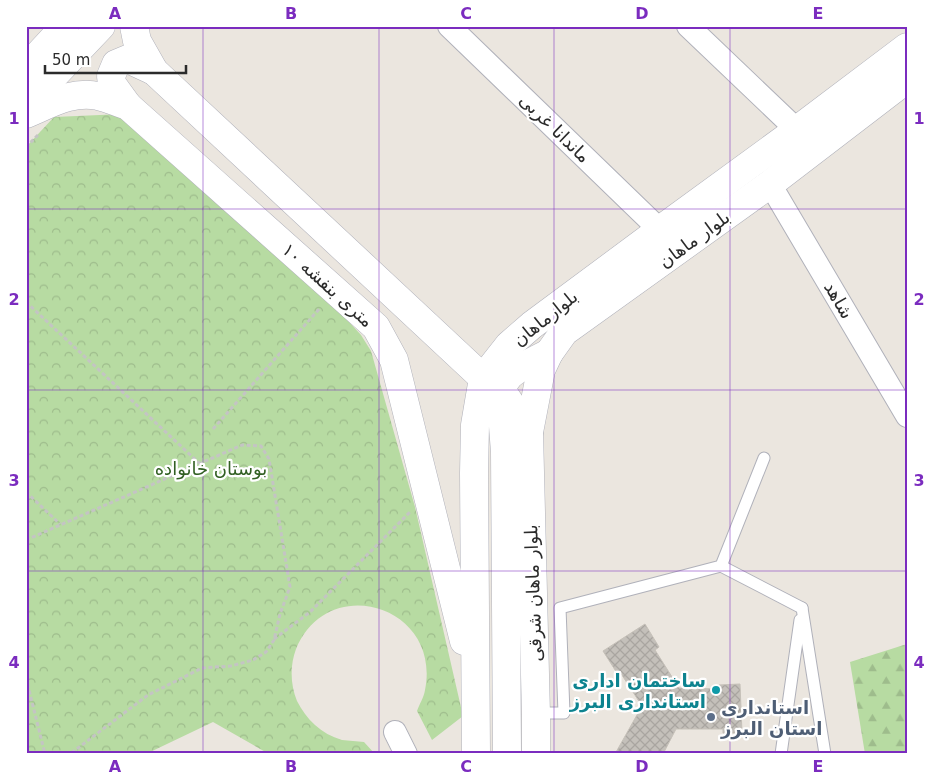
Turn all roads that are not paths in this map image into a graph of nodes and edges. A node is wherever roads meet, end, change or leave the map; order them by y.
1 (65, 26) edge
2 (101, 26) edge
3 (134, 26) edge
4 (450, 26) edge
5 (688, 26) edge
6 (907, 47) edge
7 (26, 68) edge
8 (154, 71) junction
9 (907, 79) edge
10 (26, 105) edge
11 (128, 106) junction
12 (35, 122) edge
13 (797, 130) junction
14 (770, 184) junction
15 (660, 230) junction
16 (549, 353) junction
17 (492, 383) junction
18 (907, 416) edge
19 (528, 432) junction
20 (764, 458) dead end
21 (721, 566) junction
22 (802, 608) junction
23 (475, 684) junction
24 (547, 713) dead end
25 (395, 732) dead end
26 (476, 748) edge
27 (406, 754) edge
28 (507, 754) edge
29 (536, 754) edge
30 (781, 754) edge
31 (825, 754) edge

1 - 7 main road
2 - 10 main road
3 - 8 main road, ۱۰ متری بنفشه
4 - 15 street, ماندانا غربی
5 - 13 street
6 - 13 main road, بلوارماهان
8 - 11 main road
8 - 17 main road, ۱۰ متری بنفشه
9 - 14 main road, بلوار ماهان
11 - 12 main road, ۱۰ متری بنفشه
11 - 23 main road, ۱۰ متری بنفشه
13 - 15 main road, بلوارماهان
14 - 16 main road, بلوار ماهان
14 - 18 street, شاهد
15 - 17 main road, بلوارماهان
16 - 17 main road
16 - 19 main road, بلوار ماهان
17 - 19 main road, ۱۰ متری بنفشه
17 - 23 main road, بلوارماهان
17 - 28 main road
19 - 29 main road, بلوار ماهان شرقی
20 - 21 lane
21 - 22 lane
21 - 24 lane
22 - 30 lane
22 - 31 lane
23 - 26 main road, بلوارماهان
25 - 27 street

